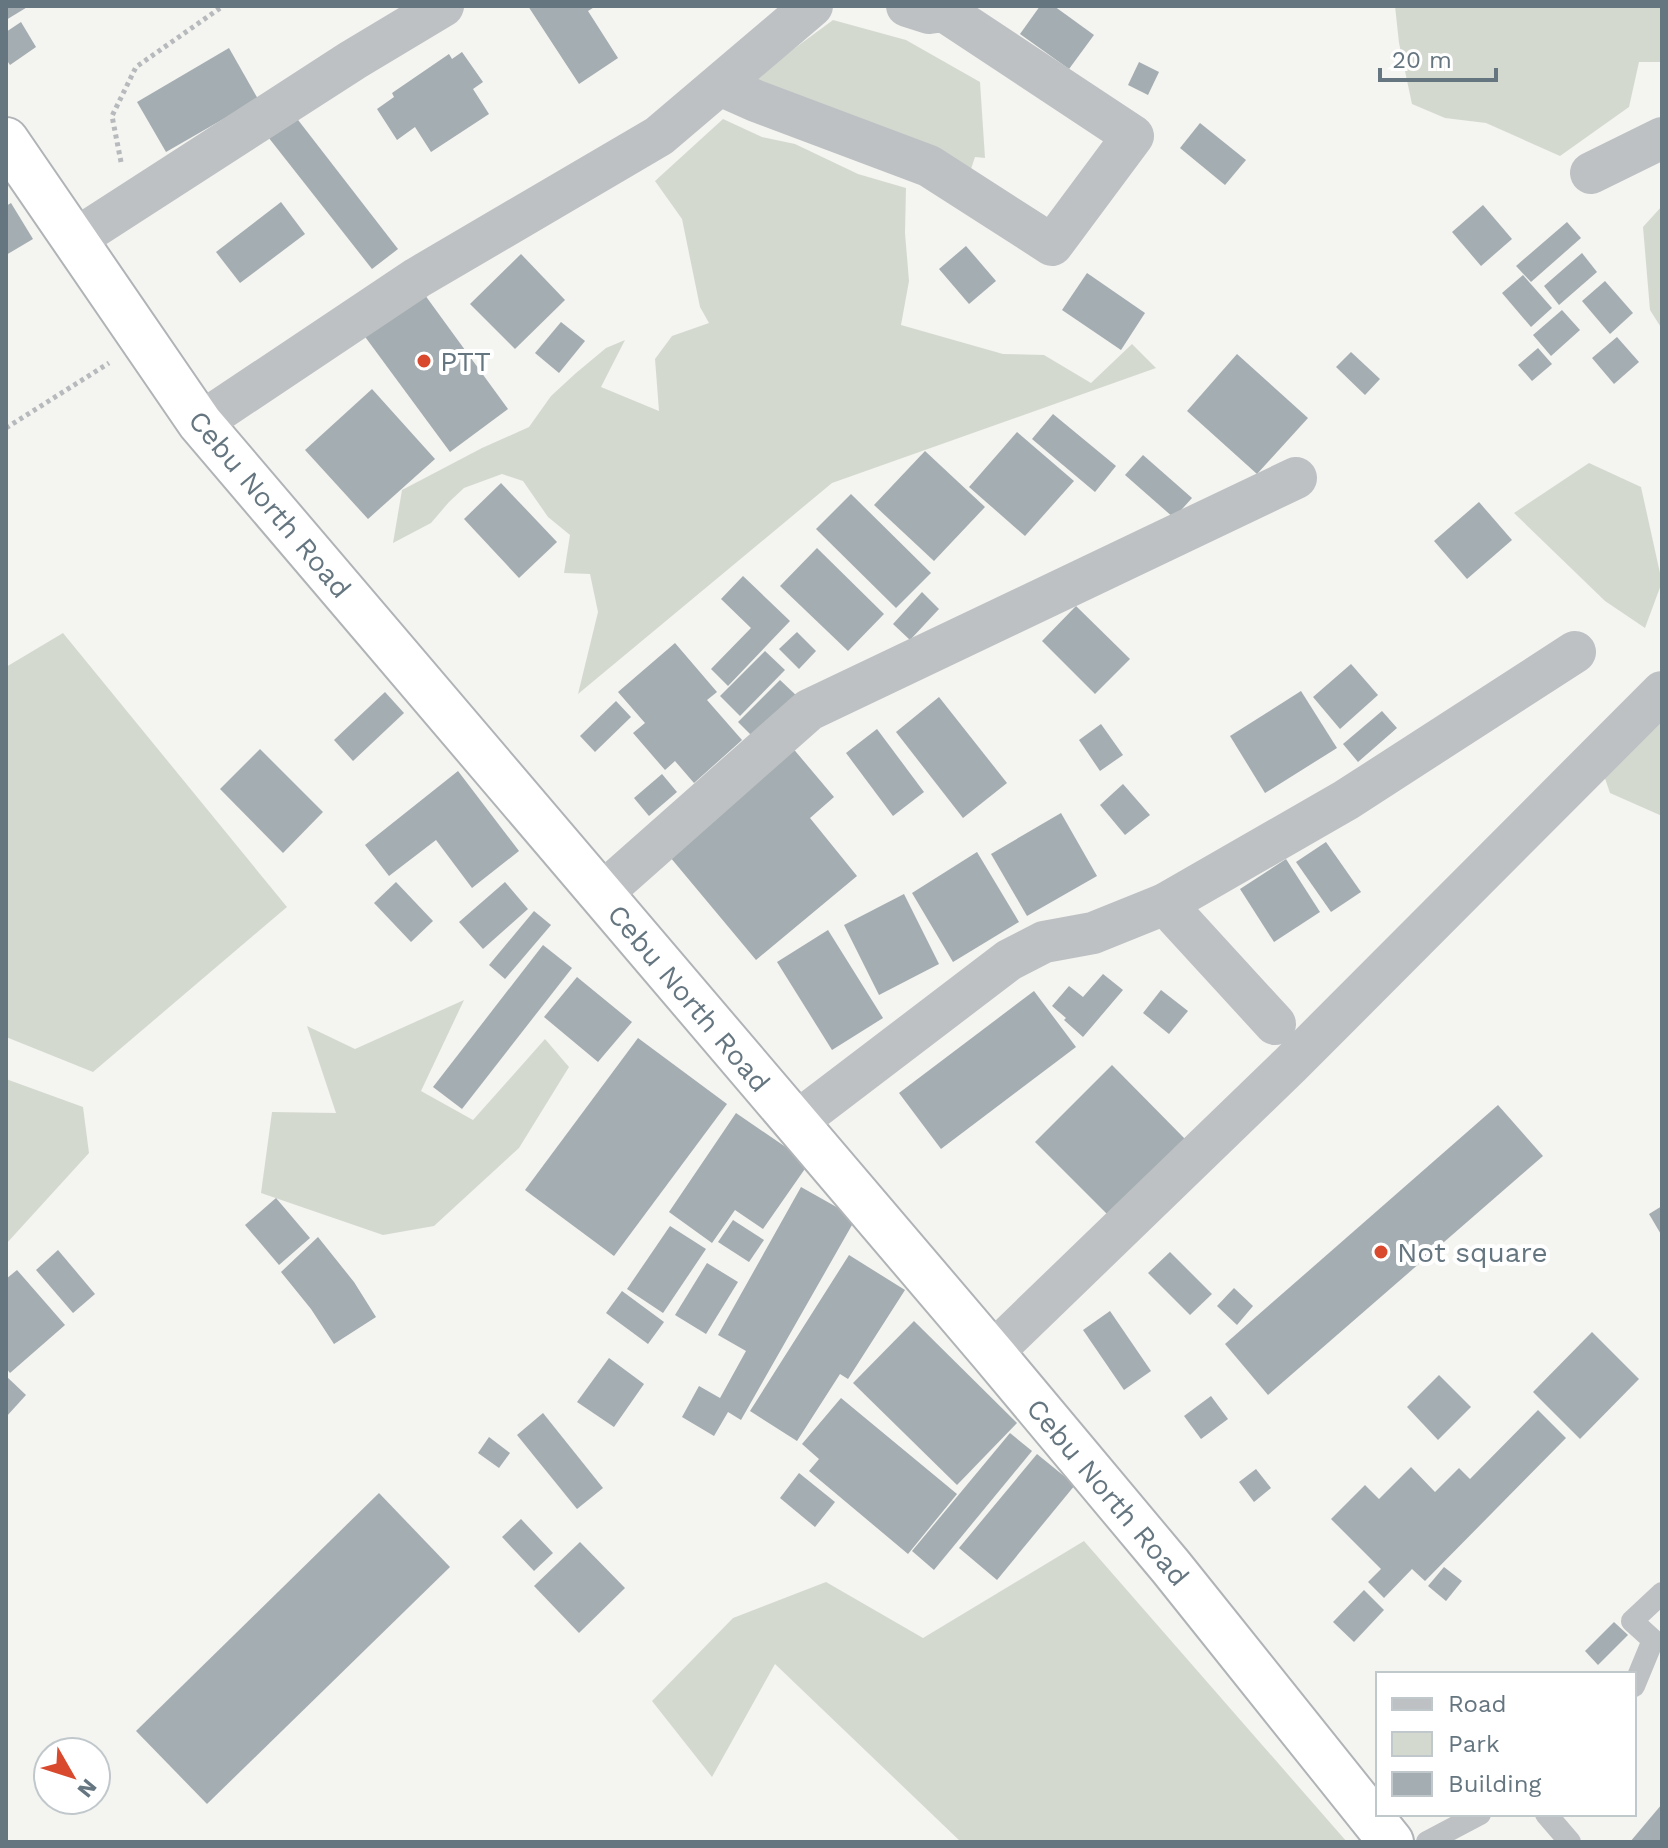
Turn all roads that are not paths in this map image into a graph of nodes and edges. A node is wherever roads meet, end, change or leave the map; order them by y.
1 (443, 6) edge
2 (812, 6) edge
3 (907, 6) edge
4 (720, 85) junction
5 (1662, 138) edge
6 (6, 140) edge
7 (1591, 173) dead end
8 (74, 240) junction
9 (200, 423) junction
10 (1296, 478) dead end
11 (1575, 652) dead end
12 (1662, 692) edge
13 (601, 894) junction
14 (1165, 904) junction
15 (1275, 1024) dead end
16 (795, 1123) junction
17 (992, 1353) junction
18 (1662, 1593) edge
19 (1636, 1681) edge
20 (1476, 1816) edge
21 (1548, 1816) edge
22 (1391, 1842) edge
23 (1427, 1842) edge
24 (1570, 1842) edge

1 - 8 street
2 - 4 street
3 - 4 street
4 - 9 street
5 - 7 street
6 - 8 highway, Cebu North Road
8 - 9 highway, Cebu North Road
9 - 13 highway, Cebu North Road
10 - 13 street
11 - 14 street
12 - 17 street
13 - 16 highway, Cebu North Road
14 - 15 street
14 - 16 street
16 - 17 highway, Cebu North Road
17 - 22 highway, Cebu North Road
18 - 19 lane
20 - 23 lane
21 - 24 lane

